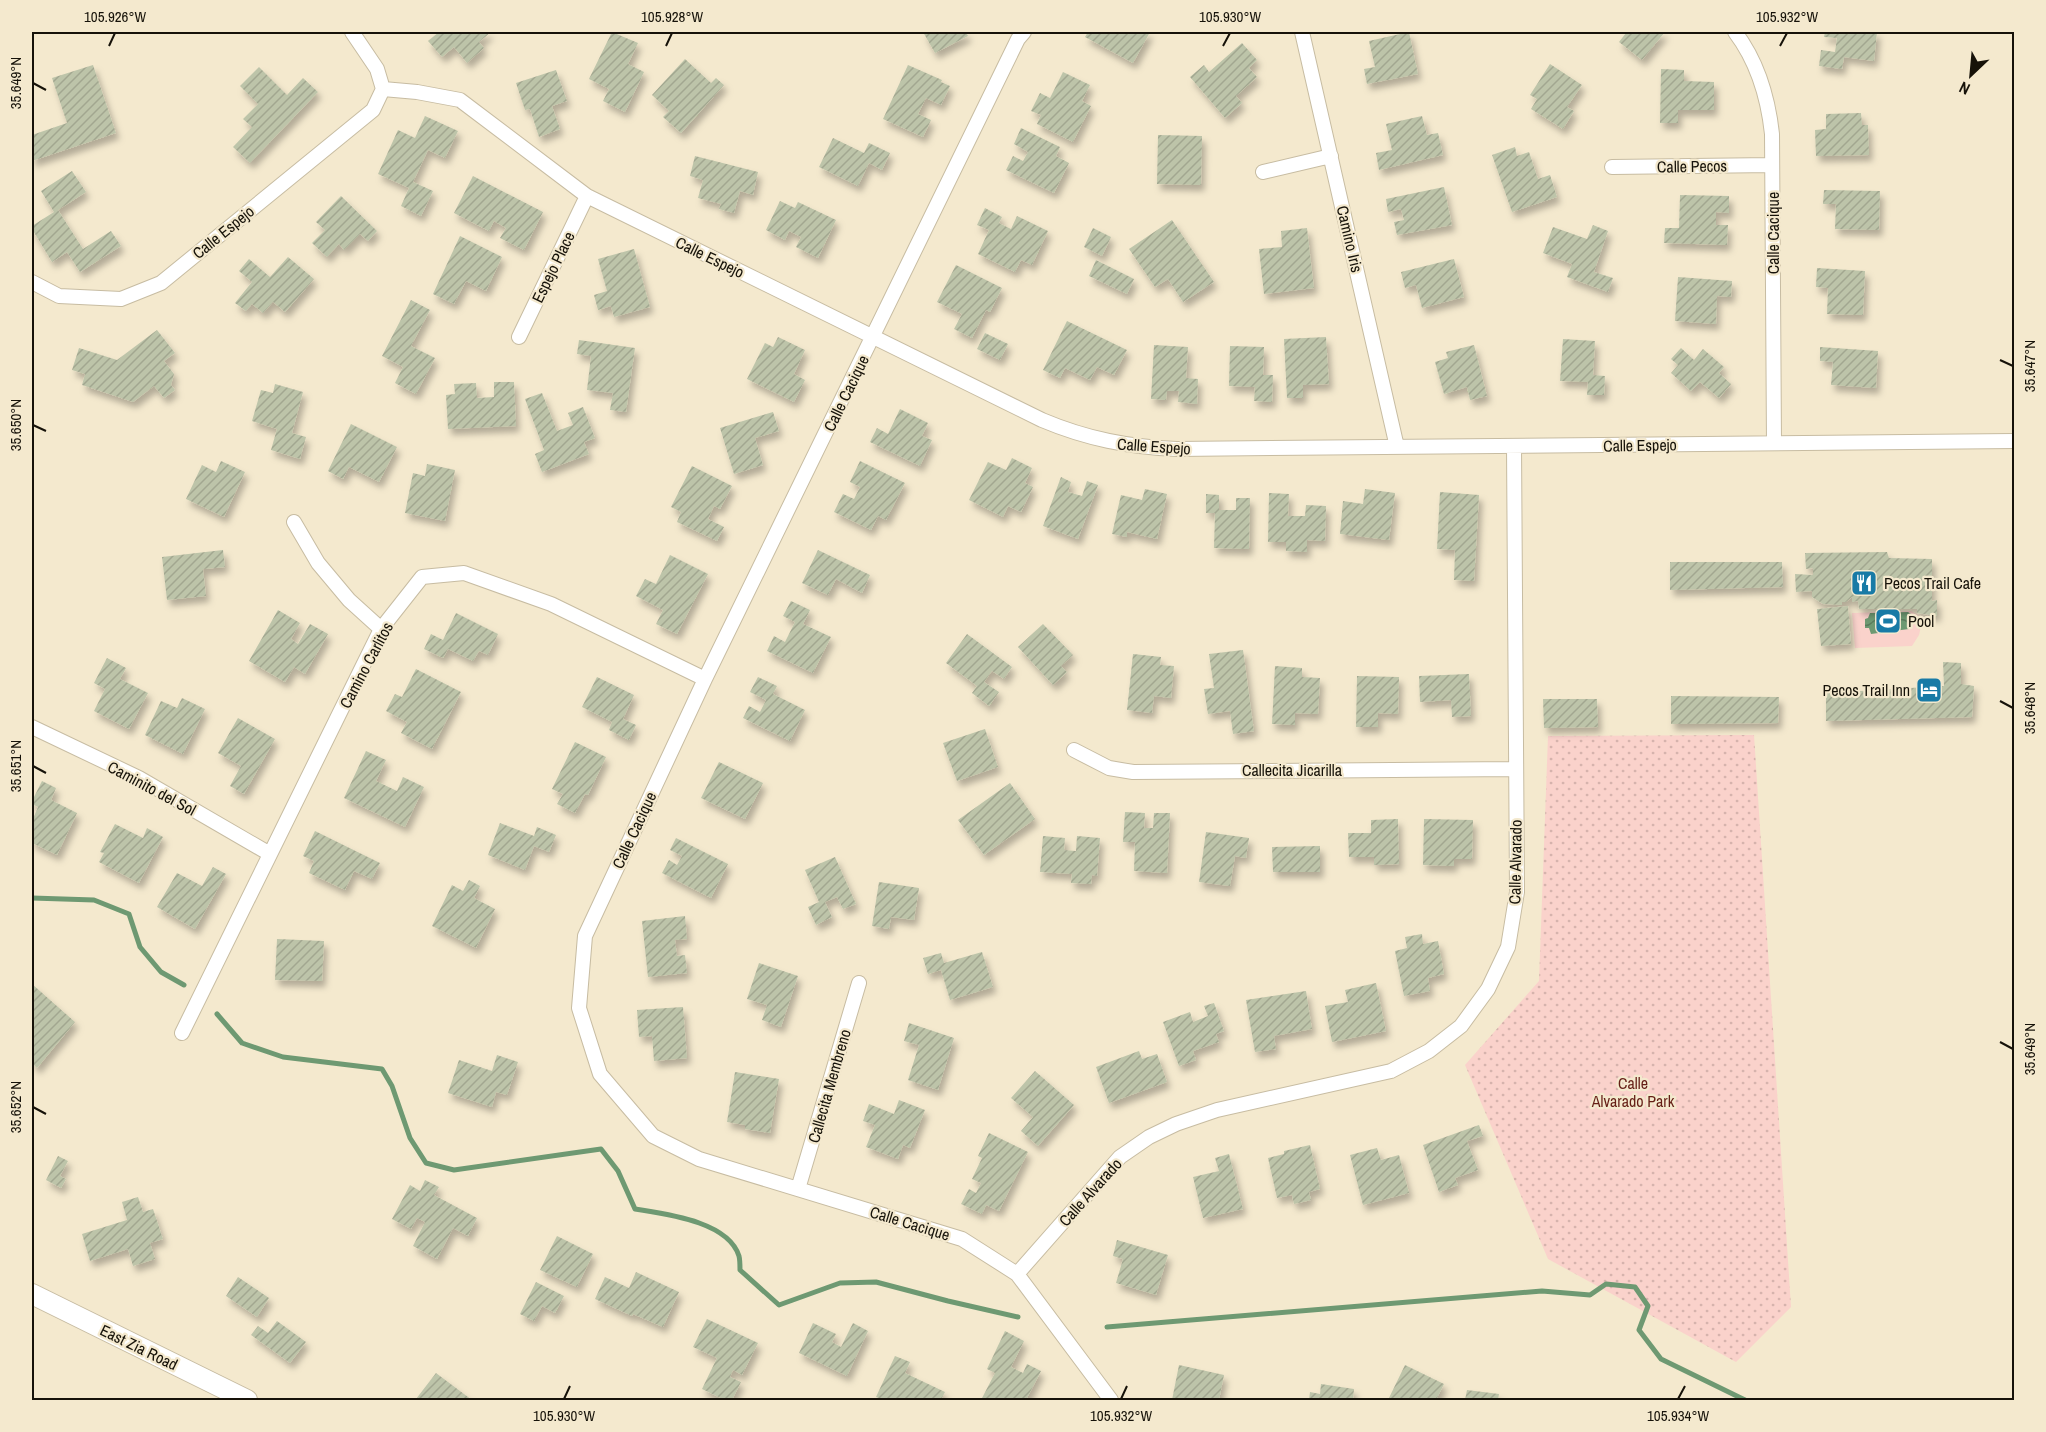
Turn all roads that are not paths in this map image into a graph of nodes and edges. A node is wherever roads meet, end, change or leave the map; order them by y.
1 (352, 32) edge
2 (1024, 32) edge
3 (1302, 32) edge
4 (1735, 32) edge
5 (383, 89) junction
6 (1331, 156) junction
7 (1772, 165) junction
8 (1612, 167) dead end
9 (1263, 172) dead end
10 (587, 196) junction
11 (32, 282) edge
12 (519, 337) dead end
13 (873, 337) junction
14 (2014, 441) edge
15 (1774, 443) junction
16 (1514, 446) junction
17 (1398, 447) junction
18 (294, 522) dead end
19 (381, 629) junction
20 (705, 679) junction
21 (32, 727) edge
22 (1074, 750) dead end
23 (1515, 769) junction
24 (270, 854) junction
25 (859, 983) dead end
26 (182, 1033) dead end
27 (798, 1189) junction
28 (1017, 1274) junction
29 (32, 1294) edge
30 (247, 1401) edge
31 (1111, 1401) edge

1 - 5 street
2 - 13 street, Calle Cacique
3 - 6 street, Camino Iris
4 - 7 street, Calle Cacique
5 - 10 street, Calle Espejo
5 - 11 street, Calle Espejo
6 - 9 street
6 - 17 street, Camino Iris
7 - 8 street, Calle Pecos
7 - 15 street, Calle Cacique
10 - 12 street, Espejo Place
10 - 13 street, Calle Espejo
13 - 17 street, Calle Espejo
13 - 20 street, Calle Cacique
14 - 15 street, Calle Espejo
15 - 16 street, Calle Espejo
16 - 17 street, Calle Espejo
16 - 23 street, Calle Alvarado
18 - 19 street
19 - 20 street, Camino Carlitos
19 - 24 street, Camino Carlitos
20 - 27 street, Calle Cacique
21 - 24 street, Caminito del Sol
22 - 23 street, Callecita Jicarilla
23 - 28 street, Calle Alvarado
24 - 26 street, Camino Carlitos
25 - 27 street, Callecita Membreno
27 - 28 street, Calle Cacique
28 - 31 street, Calle Cacique
29 - 30 street, East Zia Road

